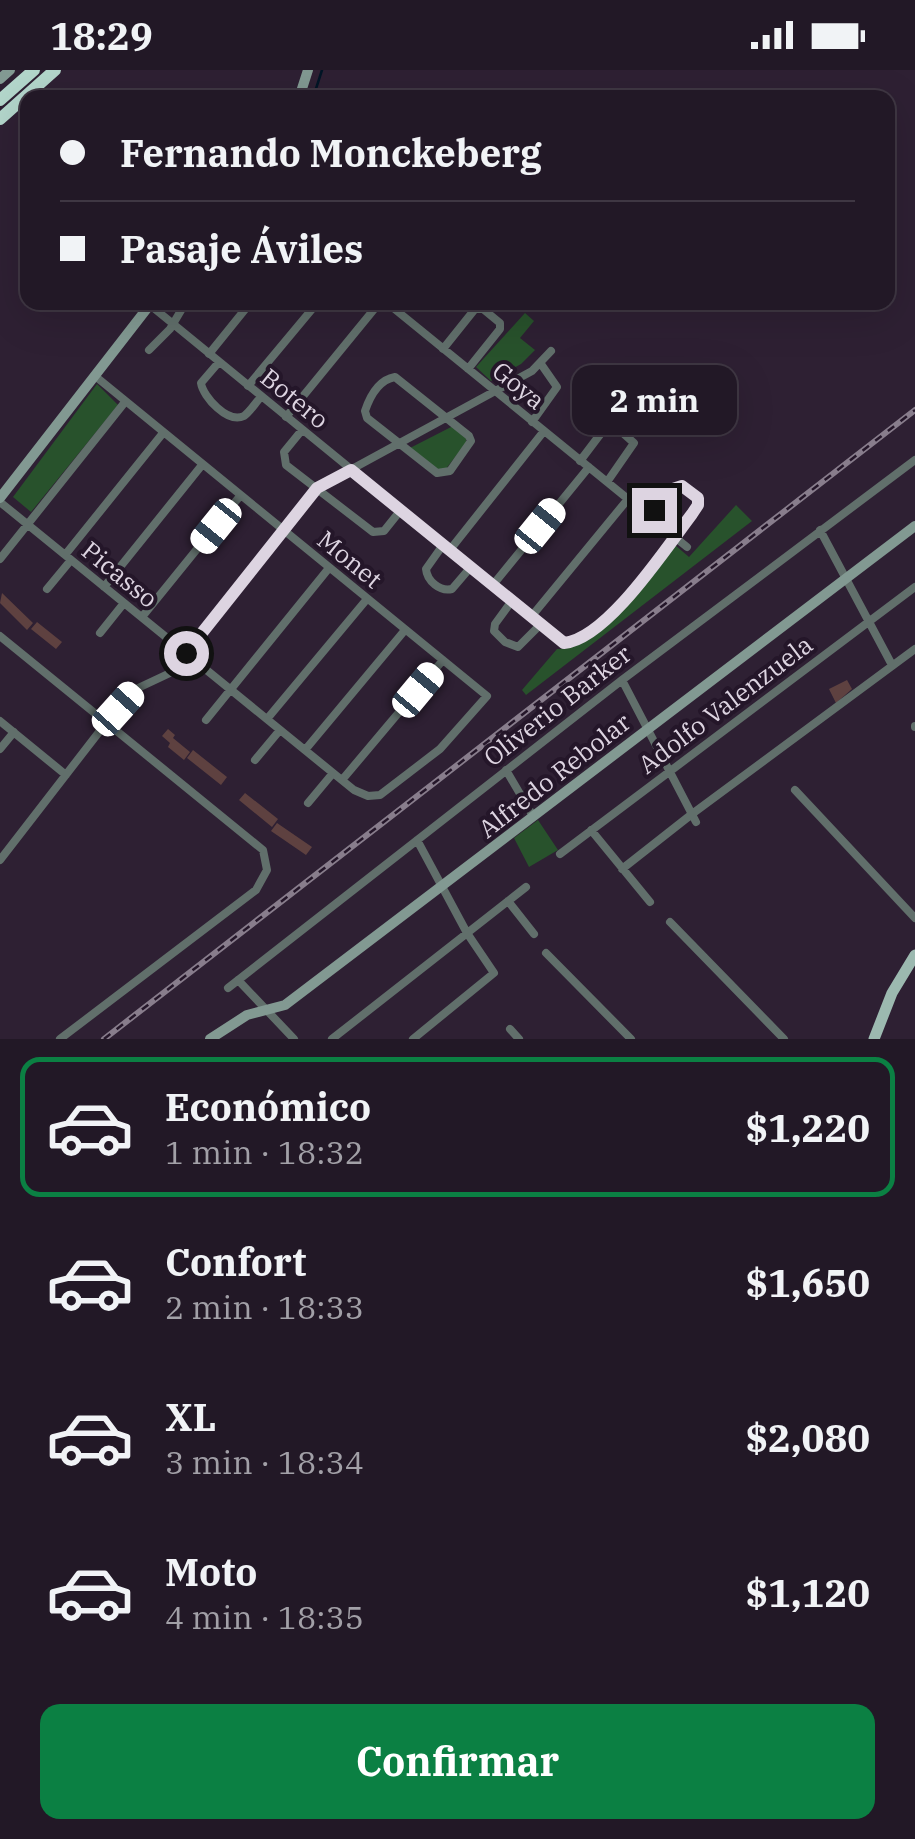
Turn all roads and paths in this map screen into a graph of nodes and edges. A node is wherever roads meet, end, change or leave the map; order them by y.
1 (10, 70) edge
2 (34, 70) edge
3 (55, 70) edge
4 (0, 78) edge
5 (33, 90) edge
6 (0, 100) edge
7 (20, 101) edge
8 (0, 119) edge
9 (146, 310) edge
10 (157, 310) edge
11 (181, 310) edge
12 (245, 310) edge
13 (311, 310) edge
14 (376, 310) edge
15 (394, 310) edge
16 (403, 310) edge
17 (400, 314) junction
18 (172, 324) junction
19 (443, 349) junction
20 (149, 350) dead end
21 (551, 351) dead end
22 (209, 354) junction
23 (219, 362) junction
24 (540, 364) junction
25 (468, 369) junction
26 (95, 376) junction
27 (248, 386) junction
28 (496, 392) junction
29 (261, 397) junction
30 (125, 402) junction
31 (286, 418) junction
32 (448, 419) junction
33 (532, 422) junction
34 (302, 430) junction
35 (544, 431) junction
36 (163, 432) junction
37 (400, 446) junction
38 (580, 460) junction
39 (915, 460) edge
40 (202, 464) junction
41 (589, 467) junction
42 (351, 470) junction
43 (607, 482) junction
44 (317, 488) junction
45 (240, 496) junction
46 (628, 499) junction
47 (0, 500) edge
48 (400, 510) junction
49 (650, 516) junction
50 (28, 524) junction
51 (915, 526) edge
52 (820, 530) junction
53 (284, 531) junction
54 (674, 536) junction
55 (687, 547) dead end
56 (446, 548) junction
57 (68, 558) junction
58 (0, 559) edge
59 (329, 568) junction
60 (470, 568) junction
61 (846, 578) junction
62 (492, 586) junction
63 (104, 587) junction
64 (915, 587) edge
65 (47, 589) dead end
66 (367, 599) junction
67 (511, 602) junction
68 (124, 603) junction
69 (142, 617) junction
70 (530, 618) junction
71 (868, 621) junction
72 (540, 626) junction
73 (405, 630) junction
74 (100, 633) dead end
75 (0, 636) edge
76 (915, 649) edge
77 (186, 653) junction
78 (443, 660) junction
79 (892, 666) junction
80 (622, 680) junction
81 (230, 690) junction
82 (267, 719) junction
83 (206, 720) dead end
84 (0, 721) edge
85 (106, 722) junction
86 (646, 728) junction
87 (280, 730) junction
88 (14, 732) junction
89 (0, 749) edge
90 (305, 750) junction
91 (256, 760) dead end
92 (506, 770) junction
93 (668, 771) junction
94 (333, 772) junction
95 (66, 774) junction
96 (342, 780) junction
97 (354, 790) joint
98 (794, 790) dead end
99 (308, 802) dead end
100 (533, 816) junction
101 (694, 818) junction
102 (591, 830) junction
103 (417, 840) junction
104 (560, 854) dead end
105 (0, 860) edge
106 (622, 869) junction
107 (442, 887) junction
108 (526, 887) dead end
109 (508, 902) junction
110 (650, 902) dead end
111 (915, 918) edge
112 (670, 922) dead end
113 (467, 933) junction
114 (534, 934) dead end
115 (546, 953) dead end
116 (915, 955) edge
117 (238, 980) junction
118 (228, 988) dead end
119 (268, 1011) junction
120 (510, 1029) dead end
121 (60, 1039) edge
122 (210, 1039) edge
123 (294, 1039) edge
124 (332, 1039) edge
125 (413, 1039) edge
126 (519, 1039) edge
127 (631, 1039) edge
128 (784, 1039) edge
129 (874, 1039) edge

1 - 4 street
2 - 6 highway
3 - 5 highway
7 - 8 highway
9 - 26 street
10 - 18 street, Botero
11 - 18 street
12 - 22 street
13 - 27 street
14 - 31 street
15 - 17 street, Goya
16 - 17 street
17 - 19 street, Goya
18 - 20 street
18 - 22 street, Botero
19 - 25 street, Goya
19 - 25 street
21 - 24 street
22 - 23 street, Botero
23 - 27 street, Botero
23 - 29 street
24 - 28 street
24 - 33 street
25 - 28 street, Goya
26 - 30 street, Monet
26 - 47 street
27 - 29 street, Botero
28 - 32 street
28 - 33 street, Goya
29 - 31 street, Botero
30 - 36 street, Monet
30 - 50 street
31 - 34 street, Botero
32 - 37 street
32 - 37 street
32 - 37 street
33 - 35 street, Goya
34 - 42 street, Botero
34 - 44 street
35 - 38 street, Goya
35 - 56 street
36 - 40 street, Monet
36 - 57 street
37 - 42 street
38 - 41 street, Goya
38 - 43 street
39 - 52 street, Oliverio Barker
40 - 45 street, Monet
40 - 63 street
41 - 43 street, Goya
41 - 62 street
42 - 44 street
42 - 48 street, Botero
43 - 46 street, Goya
44 - 48 street
44 - 53 street
45 - 53 street, Monet
45 - 69 street
46 - 49 street, Goya
46 - 70 street
47 - 50 street, Picasso
48 - 56 street, Botero
49 - 54 street, Goya
49 - 54 street
50 - 57 street, Picasso
50 - 58 street
51 - 61 street, Alfredo Rebolar
52 - 61 street
52 - 80 street, Oliverio Barker
53 - 59 street, Monet
53 - 77 street
54 - 55 street, Goya
54 - 72 street, Botero
56 - 60 street, Botero
56 - 60 street
57 - 63 street, Picasso
57 - 65 street
59 - 66 street, Monet
59 - 81 street
60 - 62 street, Botero
61 - 71 street
61 - 86 street, Alfredo Rebolar
62 - 67 street, Botero
63 - 68 street, Picasso
64 - 71 street, Adolfo Valenzuela
66 - 73 street, Monet
66 - 82 street
67 - 70 street, Botero
67 - 72 street
68 - 69 street, Picasso
68 - 74 street
69 - 77 street, Picasso
70 - 72 street, Botero
71 - 79 street
71 - 93 street, Adolfo Valenzuela
73 - 78 street, Monet
73 - 90 street
75 - 85 street
76 - 79 street
77 - 81 street, Picasso
77 - 85 street
78 - 96 street
78 - 97 street, Monet
79 - 101 street
80 - 86 street
80 - 92 street, Oliverio Barker
81 - 82 street, Picasso
81 - 83 street
82 - 87 street, Picasso
84 - 88 street
85 - 95 street
85 - 121 street
86 - 93 street
86 - 100 street, Alfredo Rebolar
87 - 90 street, Picasso
87 - 91 street
88 - 89 street
88 - 95 street
90 - 94 street, Picasso
92 - 100 street
92 - 103 street, Oliverio Barker
93 - 101 street
93 - 102 street, Adolfo Valenzuela
94 - 96 street, Picasso
94 - 99 street
95 - 105 street
96 - 97 street, Picasso
98 - 111 street
100 - 107 street, Alfredo Rebolar
101 - 106 street
102 - 104 street, Adolfo Valenzuela
102 - 106 street
103 - 107 street
103 - 117 street, Oliverio Barker
106 - 110 street
107 - 113 street
107 - 119 street, Alfredo Rebolar
108 - 109 street
109 - 113 street
109 - 114 street
112 - 128 street
113 - 124 street
113 - 125 street
115 - 127 street
116 - 129 main road
117 - 118 street, Oliverio Barker
117 - 119 street
119 - 122 street, Alfredo Rebolar
119 - 123 street
120 - 126 street

